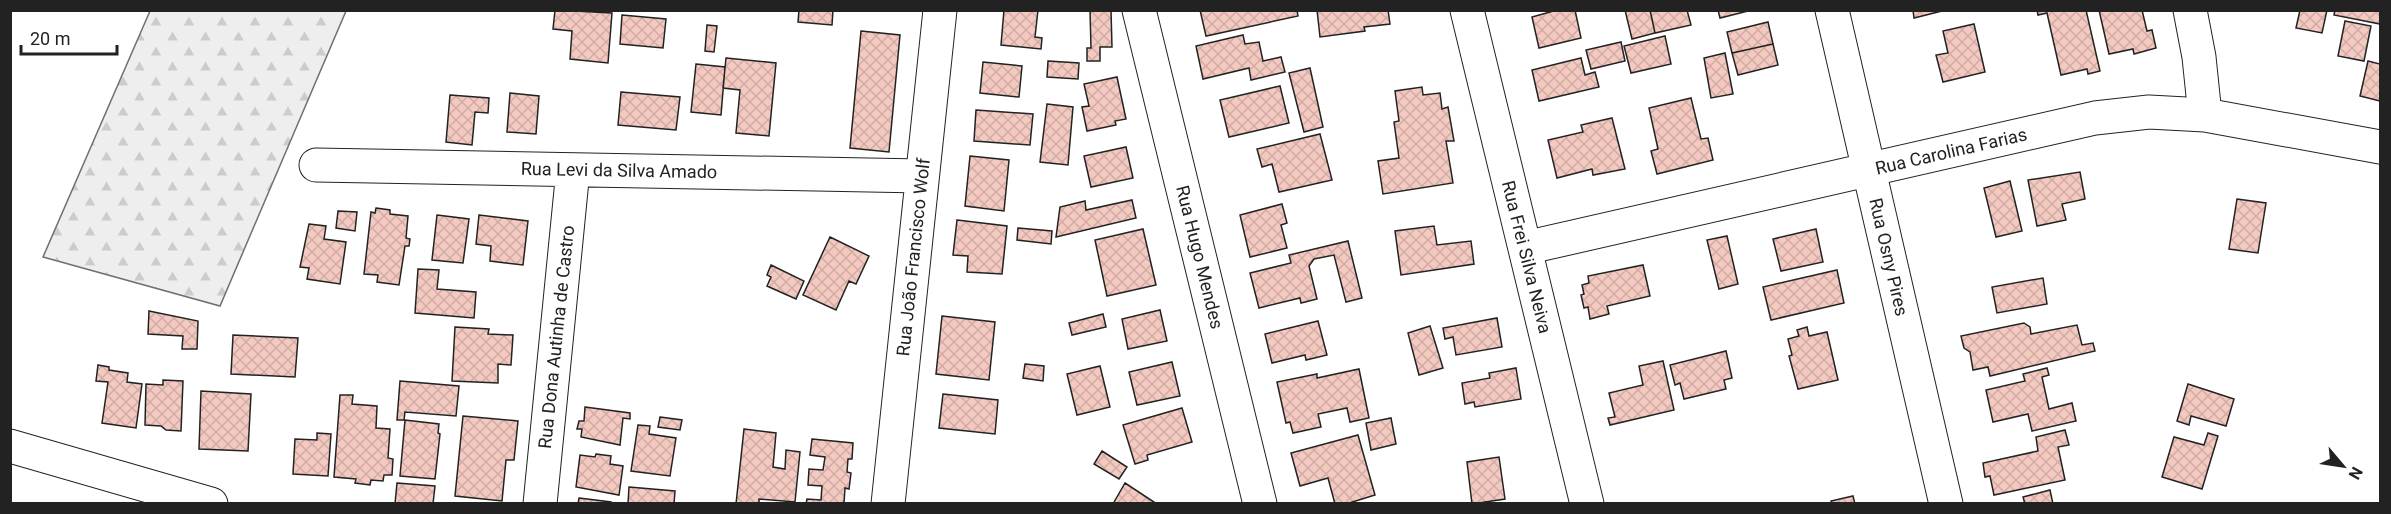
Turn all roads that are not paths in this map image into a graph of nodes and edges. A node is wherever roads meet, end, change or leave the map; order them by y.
1 (940, 10) edge
2 (1139, 10) edge
3 (1467, 10) edge
4 (1832, 10) edge
5 (2190, 10) edge
6 (2205, 115) junction
7 (2380, 147) edge
8 (316, 165) dead end
9 (573, 170) junction
10 (1869, 170) junction
11 (922, 176) junction
12 (1525, 248) junction
13 (10, 446) edge
14 (211, 504) edge
15 (540, 504) edge
16 (888, 504) edge
17 (1260, 504) edge
18 (1587, 504) edge
19 (1946, 504) edge

1 - 11 street, Rua João Francisco Wolf
2 - 17 street, Rua Hugo Mendes
3 - 12 street, Rua Frei Silva Neiva
4 - 10 street, Rua Osny Pires
5 - 6 street
6 - 7 street, Rua Carolina Farias
6 - 10 street, Rua Carolina Farias
8 - 9 street, Rua Levi da Silva Amado
9 - 11 street, Rua Levi da Silva Amado
9 - 15 street, Rua Dona Autinha de Castro
10 - 12 street, Rua Carolina Farias
10 - 19 street, Rua Osny Pires
11 - 16 street, Rua João Francisco Wolf
12 - 18 street, Rua Frei Silva Neiva
13 - 14 street

